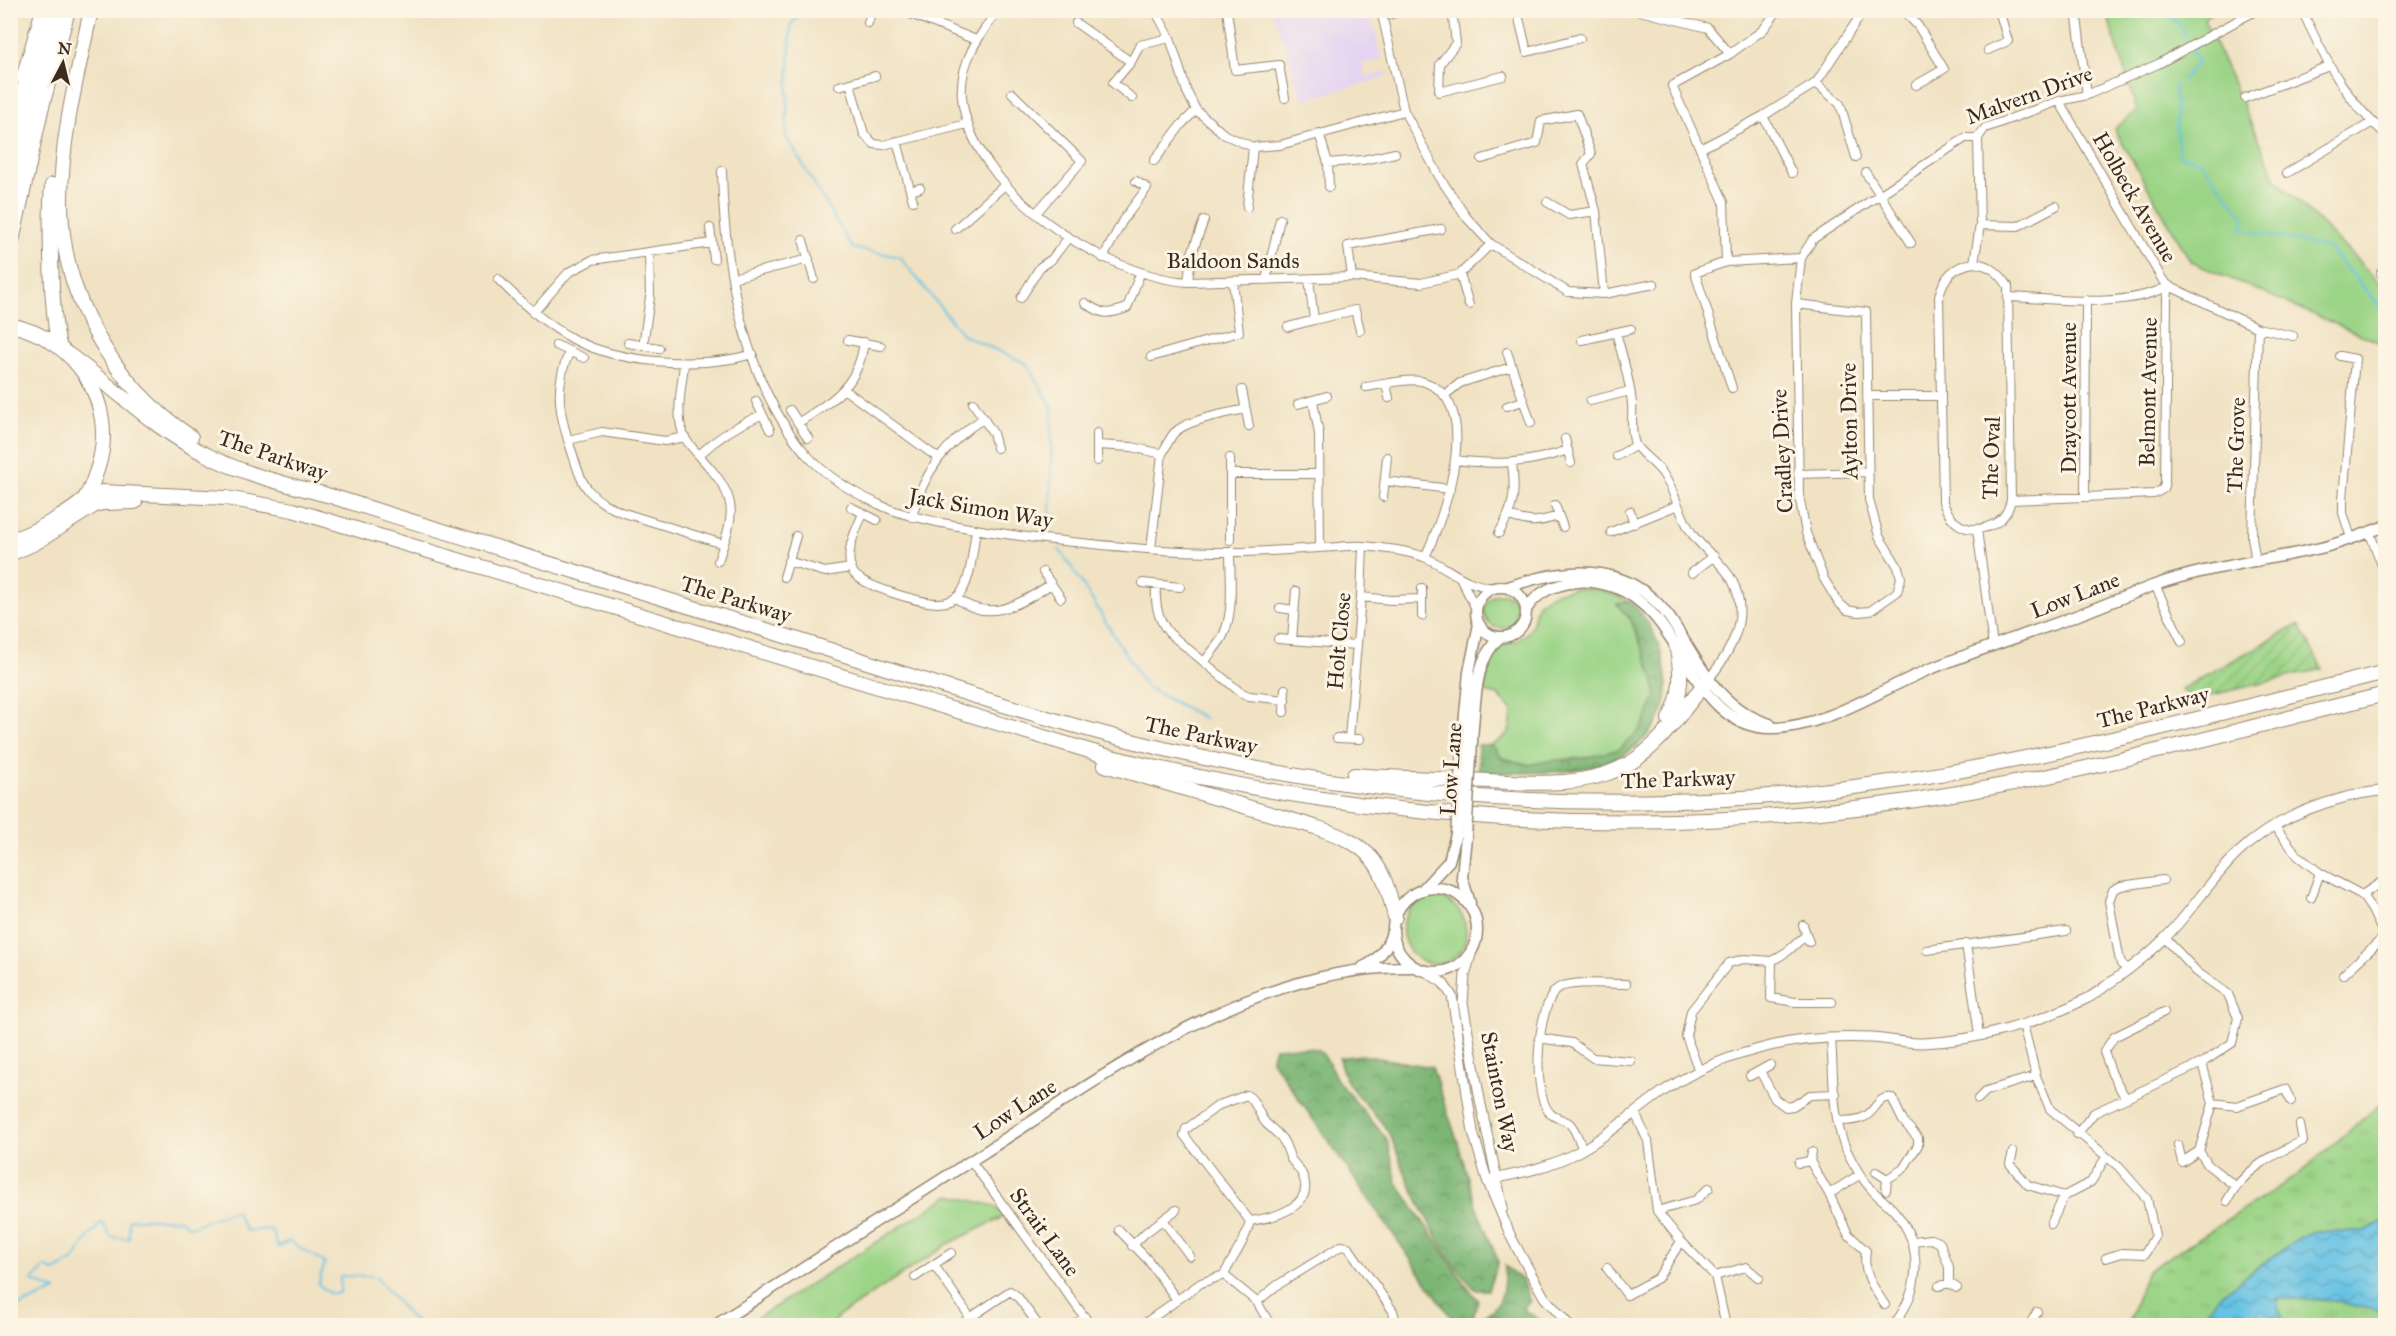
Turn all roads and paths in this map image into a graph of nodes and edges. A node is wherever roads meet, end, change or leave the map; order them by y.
1 (43, 10) edge
2 (52, 10) edge
3 (68, 10) edge
4 (91, 10) edge
5 (872, 10) edge
6 (901, 10) edge
7 (998, 10) edge
8 (1155, 10) edge
9 (1227, 10) edge
10 (1404, 10) edge
11 (1452, 10) edge
12 (1517, 10) edge
13 (1778, 10) edge
14 (1868, 10) edge
15 (1903, 10) edge
16 (1999, 10) edge
17 (2076, 10) edge
18 (2257, 10) edge
19 (2302, 10) edge
20 (1640, 11) edge
21 (1381, 14) edge
22 (868, 23) dead end
23 (1076, 23) dead end
24 (1170, 38) junction
25 (1580, 38) dead end
26 (976, 40) junction
27 (83, 46) junction
28 (1988, 50) dead end
29 (1730, 54) junction
30 (1131, 62) junction
31 (2328, 66) junction
32 (875, 76) dead end
33 (1503, 76) dead end
34 (1816, 82) junction
35 (850, 83) junction
36 (1916, 85) dead end
37 (839, 86) dead end
38 (1012, 93) dead end
39 (2087, 95) junction
40 (1132, 98) dead end
41 (1285, 98) dead end
42 (2245, 98) dead end
43 (19, 101) junction
44 (2059, 101) junction
45 (1196, 110) junction
46 (1404, 111) junction
47 (1763, 116) junction
48 (2372, 123) junction
49 (967, 124) junction
50 (10, 128) edge
51 (1319, 133) junction
52 (2385, 135) edge
53 (1978, 138) junction
54 (897, 141) junction
55 (1253, 147) junction
56 (1700, 149) junction
57 (1395, 153) dead end
58 (1856, 157) dead end
59 (1482, 159) dead end
60 (1154, 161) dead end
61 (1328, 163) junction
62 (722, 171) dead end
63 (1792, 172) dead end
64 (1866, 173) dead end
65 (2287, 173) dead end
66 (1136, 181) dead end
67 (10, 184) edge
68 (1006, 184) junction
69 (1329, 187) dead end
70 (920, 188) dead end
71 (910, 191) junction
72 (1879, 194) junction
73 (913, 201) dead end
74 (1546, 202) dead end
75 (2056, 206) dead end
76 (1247, 207) dead end
77 (1596, 211) junction
78 (1036, 213) junction
79 (1280, 219) dead end
80 (1204, 220) dead end
81 (1980, 225) junction
82 (710, 228) dead end
83 (955, 229) dead end
84 (1441, 229) dead end
85 (1068, 238) junction
86 (803, 240) dead end
87 (712, 243) junction
88 (1911, 243) dead end
89 (1491, 244) junction
90 (10, 250) edge
91 (649, 252) junction
92 (1103, 258) junction
93 (1801, 258) junction
94 (714, 259) dead end
95 (809, 259) junction
96 (1726, 262) junction
97 (1974, 263) junction
98 (1140, 274) junction
99 (1460, 274) junction
100 (1352, 277) junction
101 (732, 278) junction
102 (498, 279) dead end
103 (814, 279) dead end
104 (1309, 279) junction
105 (1266, 280) junction
106 (1188, 282) junction
107 (1233, 282) junction
108 (1654, 284) dead end
109 (2169, 286) junction
110 (1604, 294) junction
111 (2008, 297) junction
112 (1021, 298) dead end
113 (2086, 300) junction
114 (1085, 303) dead end
115 (1796, 304) junction
116 (1469, 305) dead end
117 (533, 313) junction
118 (1314, 321) junction
119 (10, 325) edge
120 (1288, 327) dead end
121 (2258, 328) junction
122 (1631, 329) dead end
123 (1360, 330) dead end
124 (1616, 332) junction
125 (2294, 336) dead end
126 (848, 340) dead end
127 (1582, 340) dead end
128 (864, 342) junction
129 (628, 343) dead end
130 (556, 345) dead end
131 (643, 346) junction
132 (881, 346) dead end
133 (659, 348) dead end
134 (65, 351) junction
135 (1507, 352) dead end
136 (569, 353) junction
137 (753, 354) junction
138 (2340, 356) dead end
139 (1151, 357) dead end
140 (584, 358) dead end
141 (684, 364) junction
142 (1511, 367) junction
143 (1386, 384) junction
144 (1366, 387) dead end
145 (1732, 388) dead end
146 (845, 390) junction
147 (1242, 390) dead end
148 (1630, 391) junction
149 (1445, 395) junction
150 (1327, 396) dead end
151 (1867, 396) junction
152 (1941, 396) junction
153 (1389, 398) dead end
154 (756, 401) dead end
155 (1313, 401) junction
156 (1523, 401) junction
157 (1590, 401) dead end
158 (973, 403) dead end
159 (1298, 404) dead end
160 (1507, 406) dead end
161 (1245, 409) junction
162 (790, 410) dead end
163 (761, 415) junction
164 (984, 418) junction
165 (798, 423) junction
166 (1531, 423) dead end
167 (1249, 426) dead end
168 (770, 430) dead end
169 (1097, 433) dead end
170 (685, 437) junction
171 (808, 438) dead end
172 (1565, 439) dead end
173 (567, 440) junction
174 (1097, 445) junction
175 (1635, 446) junction
176 (997, 448) dead end
177 (1568, 450) junction
178 (1162, 454) junction
179 (699, 455) junction
180 (1617, 456) dead end
181 (1388, 457) dead end
182 (938, 458) junction
183 (1230, 458) dead end
184 (1455, 460) junction
185 (1097, 461) dead end
186 (1571, 463) dead end
187 (1512, 464) junction
188 (1868, 472) junction
189 (1230, 474) junction
190 (1318, 474) junction
191 (1798, 474) junction
192 (1385, 481) junction
193 (1450, 489) junction
194 (85, 497) junction
195 (334, 497) junction
196 (2085, 497) junction
197 (1383, 498) dead end
198 (2011, 500) junction
199 (258, 503) junction
200 (1555, 505) dead end
201 (1678, 505) junction
202 (850, 507) dead end
203 (1630, 511) dead end
204 (863, 514) junction
205 (912, 516) junction
206 (1509, 516) junction
207 (1558, 516) junction
208 (74, 518) junction
209 (877, 520) dead end
210 (1635, 524) junction
211 (2385, 526) edge
212 (1563, 527) dead end
213 (976, 530) junction
214 (1977, 530) junction
215 (2369, 531) junction
216 (1611, 532) dead end
217 (1499, 533) dead end
218 (796, 536) dead end
219 (2351, 538) junction
220 (10, 540) edge
221 (1230, 540) dead end
222 (723, 544) junction
223 (1363, 546) junction
224 (1320, 548) junction
225 (1151, 549) junction
226 (1230, 552) junction
227 (10, 555) edge
228 (1714, 556) junction
229 (1425, 557) junction
230 (718, 561) dead end
231 (788, 561) junction
232 (2256, 562) junction
233 (851, 568) junction
234 (1042, 572) dead end
235 (1692, 573) dead end
236 (2385, 576) edge
237 (784, 577) dead end
238 (1461, 579) junction
239 (1143, 583) dead end
240 (1051, 584) junction
241 (1156, 584) junction
242 (2155, 585) junction
243 (1179, 586) dead end
244 (1508, 587) junction
245 (1422, 588) dead end
246 (1494, 588) junction
247 (1296, 591) dead end
248 (1898, 592) joint
249 (1361, 597) junction
250 (956, 598) junction
251 (1061, 598) dead end
252 (1421, 599) junction
253 (1280, 608) dead end
254 (1476, 609) junction
255 (1527, 609) junction
256 (1294, 610) junction
257 (1422, 616) dead end
258 (1479, 624) junction
259 (1500, 638) junction
260 (1278, 639) dead end
261 (1292, 640) junction
262 (2182, 642) dead end
263 (1356, 645) junction
264 (1676, 645) junction
265 (1993, 646) junction
266 (1205, 661) junction
267 (2385, 672) edge
268 (1705, 684) junction
269 (1285, 689) dead end
270 (2381, 696) edge
271 (1285, 700) junction
272 (939, 707) junction
273 (1284, 712) dead end
274 (1469, 726) junction
275 (1337, 738) dead end
276 (1349, 738) junction
277 (1360, 739) dead end
278 (1650, 748) junction
279 (1197, 757) junction
280 (2385, 790) edge
281 (2275, 826) junction
282 (1461, 835) junction
283 (2320, 873) junction
284 (2385, 879) edge
285 (2163, 880) dead end
286 (1422, 890) junction
287 (2362, 895) junction
288 (2311, 898) dead end
289 (1472, 908) junction
290 (1394, 922) junction
291 (1803, 925) dead end
292 (2066, 931) dead end
293 (2165, 938) junction
294 (2385, 938) edge
295 (1966, 944) junction
296 (1927, 950) dead end
297 (1472, 951) junction
298 (1772, 961) junction
299 (1357, 969) junction
300 (1420, 969) junction
301 (2129, 969) junction
302 (2343, 975) dead end
303 (1626, 984) dead end
304 (1832, 1002) dead end
305 (2164, 1012) dead end
306 (2023, 1024) junction
307 (1979, 1035) junction
308 (1539, 1038) junction
309 (1831, 1038) junction
310 (1631, 1061) dead end
311 (2202, 1063) junction
312 (1770, 1065) dead end
313 (1699, 1071) junction
314 (1760, 1071) junction
315 (1750, 1076) dead end
316 (2036, 1076) junction
317 (1836, 1094) junction
318 (2125, 1097) junction
319 (1978, 1099) dead end
320 (2291, 1101) dead end
321 (2212, 1104) junction
322 (1635, 1113) junction
323 (1839, 1121) junction
324 (2300, 1125) dead end
325 (2077, 1134) junction
326 (2178, 1145) dead end
327 (1583, 1149) junction
328 (2199, 1151) junction
329 (1812, 1152) dead end
330 (2013, 1152) dead end
331 (2106, 1157) junction
332 (970, 1161) junction
333 (1810, 1161) junction
334 (1799, 1163) dead end
335 (1876, 1172) dead end
336 (1859, 1174) junction
337 (1492, 1179) junction
338 (1887, 1179) junction
339 (2235, 1185) junction
340 (1709, 1188) dead end
341 (1886, 1190) dead end
342 (1829, 1194) junction
343 (2064, 1197) junction
344 (2227, 1201) dead end
345 (1176, 1210) dead end
346 (1657, 1210) junction
347 (1163, 1220) junction
348 (1250, 1221) junction
349 (2051, 1224) dead end
350 (1119, 1230) dead end
351 (1913, 1240) junction
352 (1681, 1241) junction
353 (1132, 1246) junction
354 (951, 1253) dead end
355 (1190, 1256) dead end
356 (2106, 1258) dead end
357 (934, 1265) junction
358 (1607, 1269) dead end
359 (1224, 1275) junction
360 (1715, 1275) junction
361 (915, 1277) dead end
362 (1759, 1278) dead end
363 (1939, 1286) dead end
364 (1178, 1300) junction
365 (1257, 1302) junction
366 (1885, 1305) dead end
367 (2037, 1312) dead end
368 (970, 1317) junction
369 (1085, 1317) junction
370 (714, 1326) edge
371 (958, 1326) edge
372 (1039, 1326) edge
373 (1072, 1326) edge
374 (1091, 1326) edge
375 (1141, 1326) edge
376 (1271, 1326) edge
377 (1397, 1326) edge
378 (1570, 1326) edge
379 (1726, 1326) edge
380 (1893, 1326) edge
381 (2029, 1326) edge

1 - 43 highway
2 - 43 highway
2 - 67 highway
3 - 90 highway
4 - 27 highway
5 - 22 street
6 - 26 street
7 - 26 street, Baldoon Sands
8 - 24 street
9 - 41 street
10 - 21 street
11 - 33 street
12 - 25 street
13 - 29 street
14 - 34 street
15 - 36 street
16 - 28 street
17 - 39 street
18 - 39 street, Malvern Drive
19 - 31 street
20 - 29 street
21 - 46 street
23 - 30 street
24 - 30 street
24 - 45 street
26 - 49 street, Baldoon Sands
27 - 134 highway
27 - 195 highway
29 - 56 street
30 - 40 street
31 - 42 street
31 - 48 street
32 - 35 street
34 - 47 street
34 - 58 street
35 - 37 street
35 - 54 street
38 - 78 street
39 - 44 street, Malvern Drive
43 - 50 highway
44 - 53 street, Malvern Drive
44 - 109 street, Holbeck Avenue
45 - 55 street
45 - 60 street
46 - 51 street
46 - 89 street
47 - 56 street
47 - 63 street
48 - 52 street
48 - 65 street
49 - 54 street
49 - 68 street, Baldoon Sands
51 - 55 street
51 - 61 street
53 - 72 street, Malvern Drive
53 - 81 street
54 - 71 street
55 - 76 street
56 - 96 street
57 - 61 street
59 - 77 street
61 - 69 street
62 - 101 street, Jack Simon Way
64 - 72 street
66 - 92 street
68 - 78 street, Baldoon Sands
68 - 83 street
70 - 71 street
71 - 73 street
72 - 88 street
72 - 93 street, Malvern Drive
74 - 77 street
75 - 81 street
77 - 110 street
78 - 85 street, Baldoon Sands
79 - 105 street
80 - 106 street
81 - 97 street
82 - 87 street
84 - 100 street
85 - 92 street, Baldoon Sands
85 - 112 street
86 - 95 street
87 - 91 street
87 - 94 street
89 - 99 street
89 - 110 street
91 - 117 street
91 - 131 street
92 - 98 street, Baldoon Sands
93 - 96 street
93 - 115 street, Cradley Drive
95 - 101 street
95 - 103 street
96 - 145 street
97 - 111 street, The Oval
97 - 152 street, The Oval
98 - 106 street, Baldoon Sands
98 - 114 street
99 - 100 street, Baldoon Sands
99 - 116 street
100 - 104 street, Baldoon Sands
101 - 137 street, Jack Simon Way
102 - 117 street
104 - 105 street, Baldoon Sands
104 - 118 street
105 - 107 street, Baldoon Sands
106 - 107 street, Baldoon Sands
107 - 139 street
108 - 110 street
109 - 113 street
109 - 121 street, Holbeck Avenue
109 - 196 street, Belmont Avenue
111 - 113 street
111 - 198 street, The Oval
113 - 196 street, Draycott Avenue
115 - 151 street, Aylton Drive
115 - 191 street, Cradley Drive
117 - 141 street
118 - 120 street
118 - 123 street
119 - 134 highway
121 - 125 street, Holbeck Avenue
121 - 232 street, The Grove
122 - 124 street
124 - 127 street
124 - 148 street
126 - 128 street
128 - 132 street
128 - 146 street
129 - 131 street
130 - 136 street
131 - 133 street
134 - 194 highway
134 - 195 highway, The Parkway
135 - 142 street
136 - 140 street
136 - 173 street
137 - 141 street
137 - 205 street, Jack Simon Way
138 - 219 street
141 - 170 street
142 - 149 street
142 - 156 street
143 - 144 street
143 - 149 street
143 - 153 street
146 - 165 street
146 - 182 street
147 - 161 street
148 - 157 street
148 - 175 street
149 - 184 street
150 - 155 street
151 - 152 street
151 - 188 street, Aylton Drive
152 - 214 street, The Oval
154 - 163 street
155 - 159 street
155 - 190 street
156 - 160 street
156 - 166 street
158 - 164 street
161 - 167 street
161 - 178 street
162 - 165 street
163 - 168 street
163 - 179 street
164 - 176 street
164 - 182 street
165 - 171 street
169 - 174 street
170 - 173 street
170 - 179 street
172 - 177 street
173 - 222 street
174 - 178 street
174 - 185 street
175 - 180 street
175 - 201 street
177 - 186 street
177 - 187 street
178 - 225 street
179 - 222 street
181 - 192 street
182 - 205 street
183 - 189 street
184 - 187 street
184 - 193 street
187 - 206 street
188 - 191 street
188 - 248 street, Aylton Drive
189 - 190 street
189 - 221 street
190 - 224 street
191 - 248 street, Cradley Drive
192 - 193 street
192 - 197 street
193 - 229 street
194 - 199 highway, The Parkway
194 - 208 highway
194 - 220 highway
195 - 279 highway, The Parkway
196 - 198 street, Belmont Avenue
198 - 214 street, The Oval
199 - 208 highway
199 - 272 highway, The Parkway
200 - 207 street
201 - 210 street
201 - 228 street
202 - 204 street
203 - 210 street
204 - 209 street
204 - 233 street
205 - 213 street, Jack Simon Way
206 - 207 street
206 - 217 street
207 - 212 street
208 - 227 highway
210 - 216 street
211 - 215 main road, Low Lane
213 - 225 street, Jack Simon Way
213 - 250 street
214 - 265 street
215 - 219 main road, Low Lane
215 - 236 street
218 - 231 street
219 - 232 main road, Low Lane
222 - 230 street
223 - 224 street, Jack Simon Way
223 - 229 street, Jack Simon Way
223 - 249 street, Holt Close
224 - 226 street, Jack Simon Way
225 - 226 street, Jack Simon Way
226 - 266 street
228 - 235 street
228 - 268 street
229 - 238 street, Jack Simon Way
231 - 233 street
231 - 237 street
232 - 242 main road, Low Lane
233 - 250 street
234 - 240 street
238 - 246 street, Jack Simon Way
238 - 254 street
239 - 241 street
240 - 250 street
240 - 251 street
241 - 243 street
241 - 266 street
242 - 262 street
242 - 265 main road, Low Lane
244 - 246 main road
244 - 255 main road
244 - 268 main road, Low Lane
245 - 252 street
246 - 254 main road
247 - 256 street
249 - 252 street
249 - 263 street, Holt Close
252 - 257 street
253 - 256 street
254 - 258 main road
255 - 259 main road
255 - 264 main road, Low Lane
256 - 261 street
258 - 259 main road
258 - 274 main road, Low Lane
259 - 274 main road, Low Lane
260 - 261 street
261 - 263 street
263 - 276 street, Holt Close
264 - 268 main road, Low Lane
264 - 278 highway
265 - 268 main road, Low Lane
266 - 271 street
267 - 279 highway, The Parkway
268 - 278 highway
269 - 271 street
270 - 272 highway, The Parkway
271 - 273 street
272 - 290 highway
274 - 282 main road, Low Lane, bridge
275 - 276 street
276 - 277 street
278 - 279 highway
280 - 281 street
281 - 283 street
281 - 293 street
282 - 286 main road, Low Lane
282 - 289 main road, Low Lane
283 - 287 street
283 - 288 street
284 - 287 street
285 - 301 street
286 - 289 main road
286 - 290 main road
287 - 294 street
289 - 297 main road
290 - 299 main road, Low Lane
290 - 300 main road
291 - 298 street
292 - 295 street
293 - 301 street
293 - 311 street
294 - 302 street
295 - 296 street
295 - 307 street
297 - 300 main road
297 - 337 street, Stainton Way
298 - 304 street
298 - 313 street
299 - 300 main road, Low Lane
299 - 332 main road, Low Lane
300 - 337 street, Stainton Way
301 - 306 street
303 - 308 street
305 - 318 street
306 - 307 street
306 - 316 street
307 - 309 street
308 - 310 street
308 - 327 street
309 - 313 street
309 - 317 street
311 - 318 street
311 - 321 street
312 - 314 street
313 - 322 street
314 - 315 street
314 - 317 street
316 - 319 street
316 - 325 street
317 - 323 street
318 - 325 street
320 - 321 street
321 - 328 street
322 - 327 street
322 - 346 street
323 - 336 street
323 - 338 street
324 - 339 street
325 - 331 street
326 - 328 street
327 - 337 street
328 - 339 street
329 - 333 street
330 - 343 street
331 - 343 street
331 - 356 street
332 - 369 street, Strait Lane
332 - 370 main road, Low Lane
333 - 334 street
333 - 342 street
335 - 338 street
336 - 342 street
336 - 351 street
337 - 378 street, Stainton Way
338 - 341 street
339 - 344 street
340 - 346 street
342 - 366 street
343 - 349 street
345 - 347 street
346 - 352 street
347 - 353 street
347 - 355 street
348 - 348 street
348 - 359 street
350 - 353 street
351 - 363 street
351 - 380 street
352 - 358 street
352 - 360 street
353 - 364 street
354 - 357 street
357 - 361 street
357 - 368 street
359 - 364 street
359 - 365 street
360 - 362 street
360 - 379 street
364 - 375 street
365 - 376 street
365 - 377 street
367 - 381 street
368 - 371 street
368 - 372 street
369 - 373 street
369 - 374 street, Strait Lane

